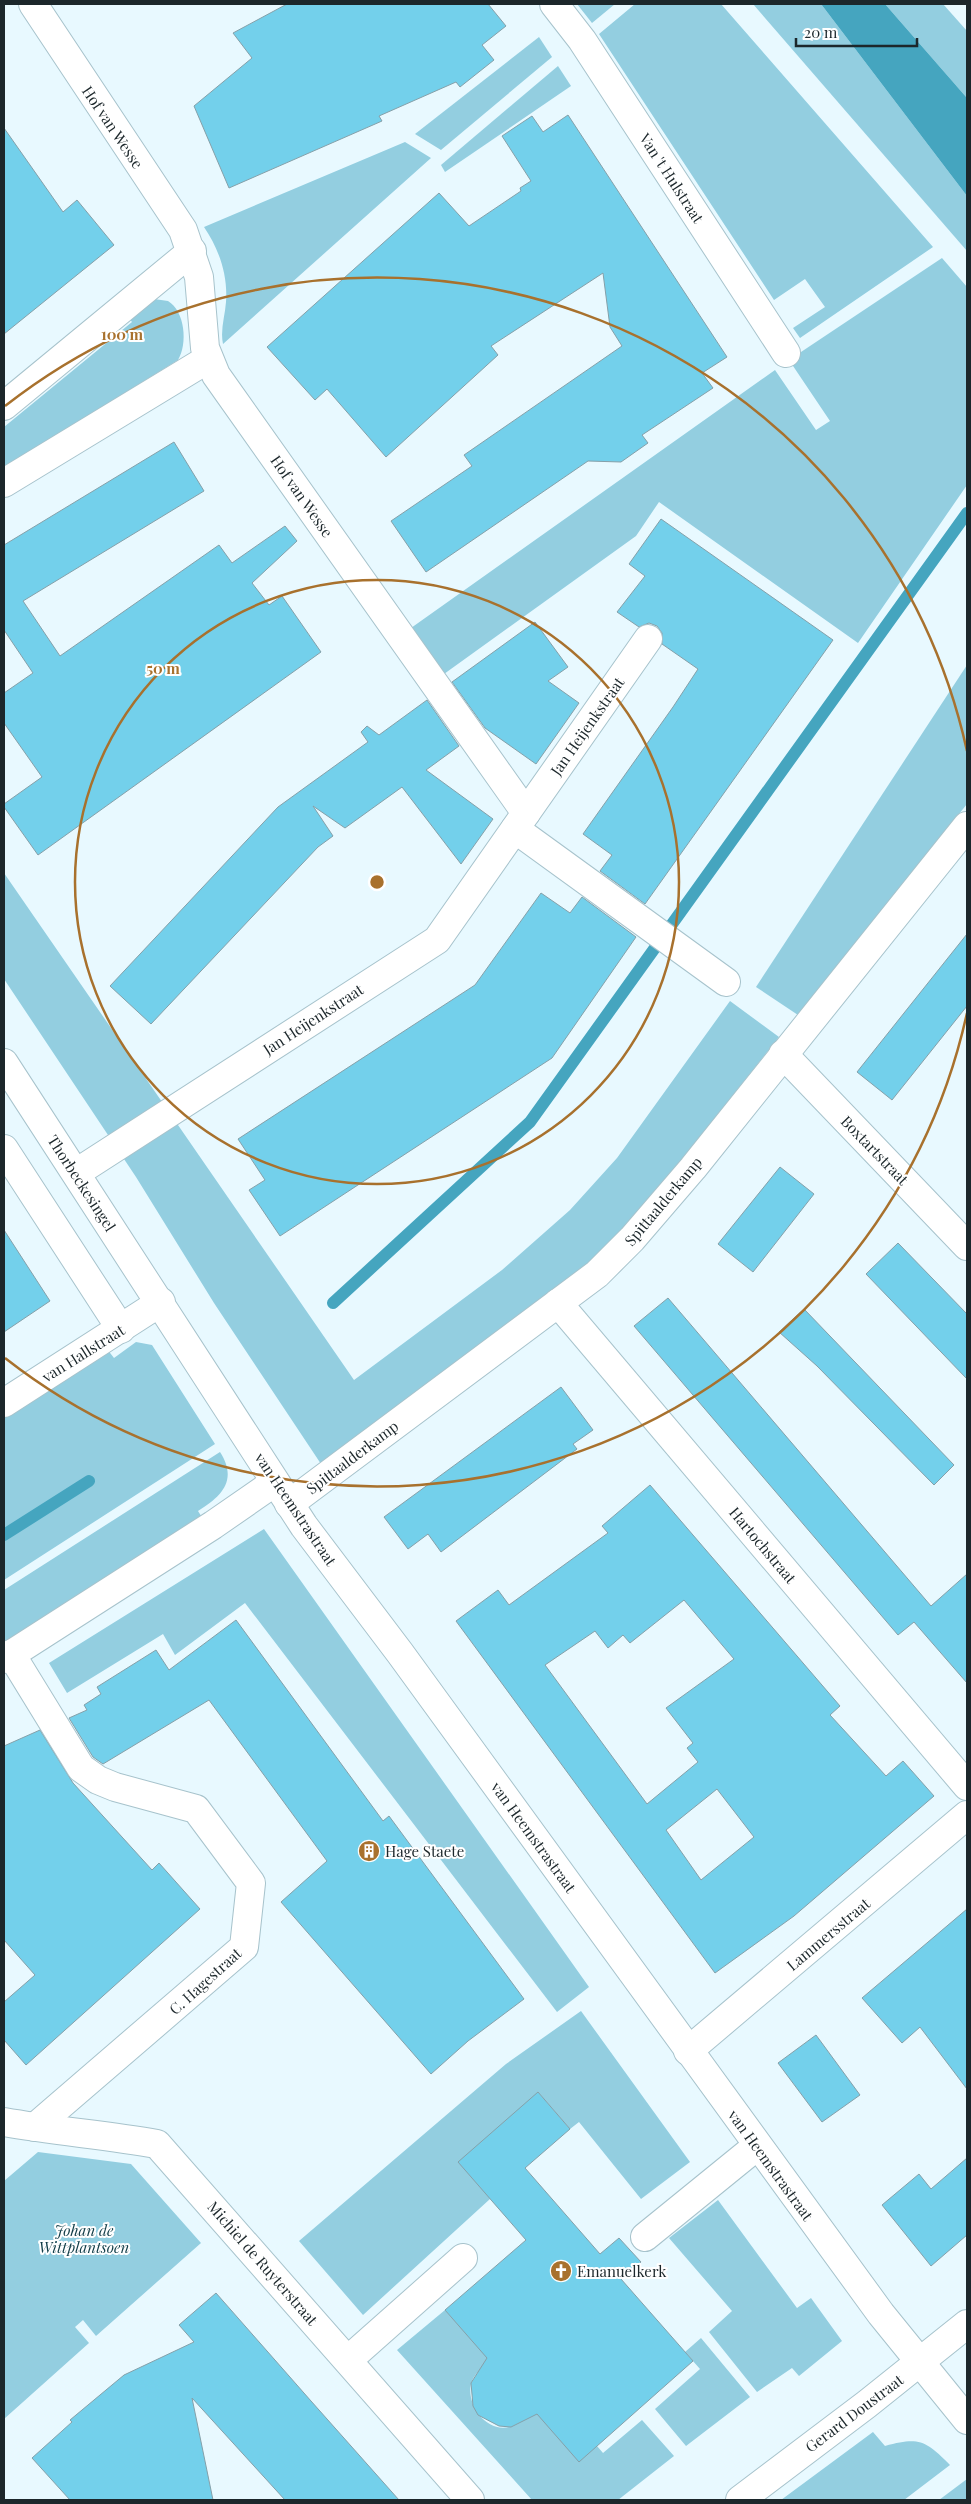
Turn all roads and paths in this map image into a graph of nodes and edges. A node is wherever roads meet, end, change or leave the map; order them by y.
1 (33, 4) edge
2 (554, 4) edge
3 (192, 251) junction
4 (786, 354) dead end
5 (208, 358) junction
6 (4, 406) edge
7 (4, 483) edge
8 (648, 640) dead end
9 (520, 821) junction
10 (967, 826) edge
11 (726, 982) dead end
12 (783, 1054) junction
13 (4, 1063) edge
14 (7, 1162) edge
15 (76, 1173) junction
16 (967, 1246) edge
17 (161, 1302) junction
18 (558, 1303) junction
19 (120, 1329) junction
20 (4, 1403) edge
21 (282, 1493) junction
22 (7, 1656) edge
23 (967, 1786) edge
24 (967, 1815) edge
25 (688, 2051) junction
26 (4, 2122) edge
27 (34, 2127) junction
28 (757, 2146) junction
29 (645, 2237) dead end
30 (463, 2258) dead end
31 (967, 2324) edge
32 (348, 2360) junction
33 (919, 2364) junction
34 (967, 2420) edge
35 (470, 2500) edge
36 (740, 2500) edge

1 - 3 street, Hof van Wesse
2 - 4 street, Van 't Hulstraat
3 - 5 street, Hof van Wesse
3 - 6 street
5 - 7 street
5 - 9 street, Hof van Wesse
8 - 9 street, Jan Heijenkstraat
9 - 11 street
9 - 15 street, Jan Heijenkstraat
10 - 12 street, Spittaalderkamp
12 - 16 street, Boxtartstraat
12 - 18 street, Spittaalderkamp
13 - 15 street, Thorbeckesingel
14 - 19 street
15 - 17 street, Thorbeckesingel
17 - 19 street, van Hallstraat
17 - 21 street, van Heemstrastraat
18 - 21 street, Spittaalderkamp
18 - 23 street, Hartochstraat
19 - 20 street, van Hallstraat
21 - 22 street, Spittaalderkamp
21 - 25 street, van Heemstrastraat
22 - 27 street, C. Hagestraat
24 - 25 street, Lammersstraat
25 - 28 street, van Heemstrastraat
26 - 27 street, Michiel de Ruyterstraat
27 - 32 street, Michiel de Ruyterstraat
28 - 29 street
28 - 33 street, van Heemstrastraat
30 - 32 street
31 - 33 street, Gerard Doustraat
32 - 35 street, Michiel de Ruyterstraat
33 - 34 street, van Heemstrastraat
33 - 36 street, Gerard Doustraat

